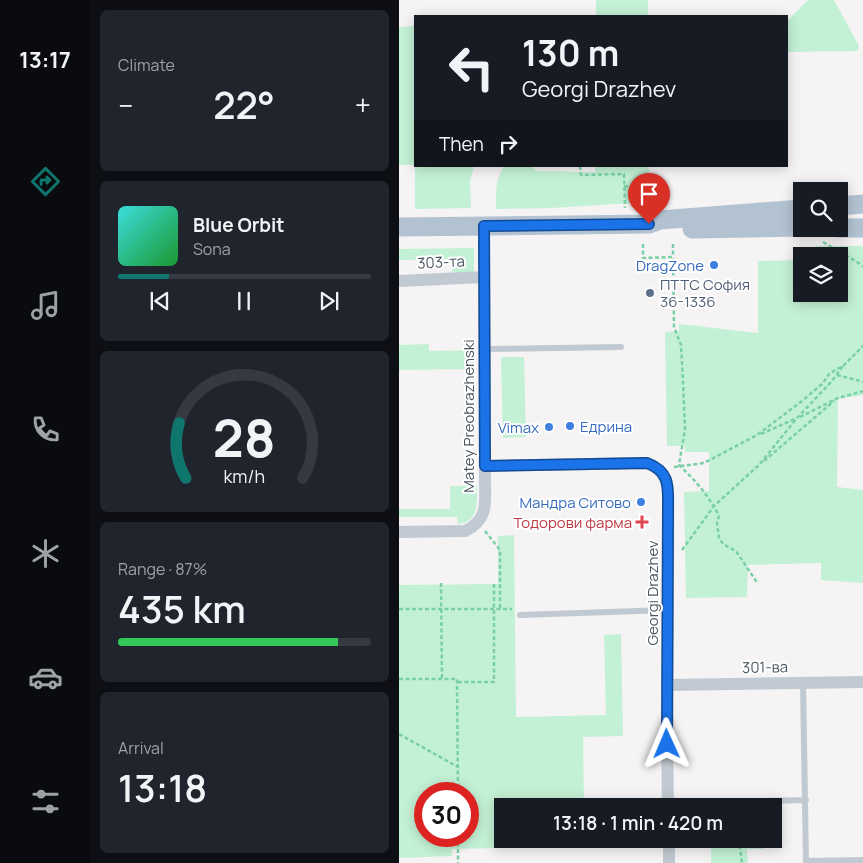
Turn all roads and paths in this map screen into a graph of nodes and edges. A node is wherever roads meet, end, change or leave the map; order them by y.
1 (580, 167) edge
2 (641, 182) dead end
3 (624, 186) junction
4 (641, 189) junction
5 (863, 204) edge
6 (848, 205) edge
7 (641, 207) dead end
8 (625, 208) dead end
9 (793, 209) edge
10 (649, 224) junction
11 (484, 226) junction
12 (399, 227) edge
13 (793, 228) edge
14 (848, 228) edge
15 (863, 228) edge
16 (823, 242) dead end
17 (643, 244) dead end
18 (673, 244) dead end
19 (673, 257) junction
20 (863, 268) edge
21 (485, 277) junction
22 (399, 281) edge
23 (863, 345) edge
24 (621, 347) dead end
25 (485, 349) junction
26 (843, 366) junction
27 (837, 375) junction
28 (863, 382) edge
29 (863, 391) edge
30 (838, 398) junction
31 (797, 418) junction
32 (757, 435) junction
33 (679, 465) junction
34 (759, 465) junction
35 (485, 466) junction
36 (660, 470) junction
37 (714, 506) junction
38 (478, 522) junction
39 (399, 532) edge
40 (669, 568) junction
41 (494, 582) dead end
42 (441, 583) dead end
43 (758, 584) dead end
44 (441, 609) junction
45 (494, 609) junction
46 (500, 609) junction
47 (399, 610) edge
48 (669, 610) junction
49 (520, 615) joint
50 (399, 679) edge
51 (442, 679) junction
52 (457, 682) junction
53 (863, 682) edge
54 (803, 683) junction
55 (667, 685) junction
56 (399, 734) edge
57 (458, 767) junction
58 (458, 782) edge
59 (668, 798) edge
60 (805, 800) junction
61 (782, 801) edge
62 (458, 847) edge
63 (669, 848) edge
64 (740, 848) edge
65 (863, 860) edge
66 (806, 862) edge
67 (459, 863) edge
68 (669, 863) edge
69 (741, 863) edge

1 - 3 path
2 - 4 path
3 - 4 path
3 - 8 path
4 - 7 path
5 - 6 main road
9 - 10 main road
10 - 11 main road
10 - 13 main road
11 - 12 main road
11 - 21 street, Matey Preobrazhenski
14 - 15 main road
16 - 20 path
17 - 19 path
18 - 19 path
19 - 33 path
21 - 22 street, 303-та
21 - 25 street, Matey Preobrazhenski
23 - 26 path
24 - 25 lane
25 - 35 street, Matey Preobrazhenski
26 - 27 path
26 - 32 path
27 - 28 path
27 - 31 path
29 - 30 path
30 - 31 path
30 - 34 path
31 - 32 path
31 - 34 path
32 - 33 path
33 - 36 path
33 - 37 path
34 - 37 path
35 - 36 street
35 - 38 street, Matey Preobrazhenski
36 - 40 street, Georgi Drazhev
37 - 40 path
37 - 43 path
38 - 39 street
38 - 46 path
40 - 48 street, Georgi Drazhev
41 - 45 path
42 - 44 path
44 - 45 path
44 - 47 path
44 - 51 path
45 - 46 path
45 - 52 path
46 - 49 path
48 - 49 lane
48 - 55 street, Georgi Drazhev
50 - 51 path
51 - 52 path
52 - 57 path
53 - 54 street, 301-ва
54 - 55 street, 301-ва
54 - 60 lane
55 - 59 street, Georgi Drazhev
56 - 57 path
57 - 58 path
60 - 61 lane
60 - 66 lane
62 - 67 path
63 - 68 street
64 - 69 path
65 - 66 lane

